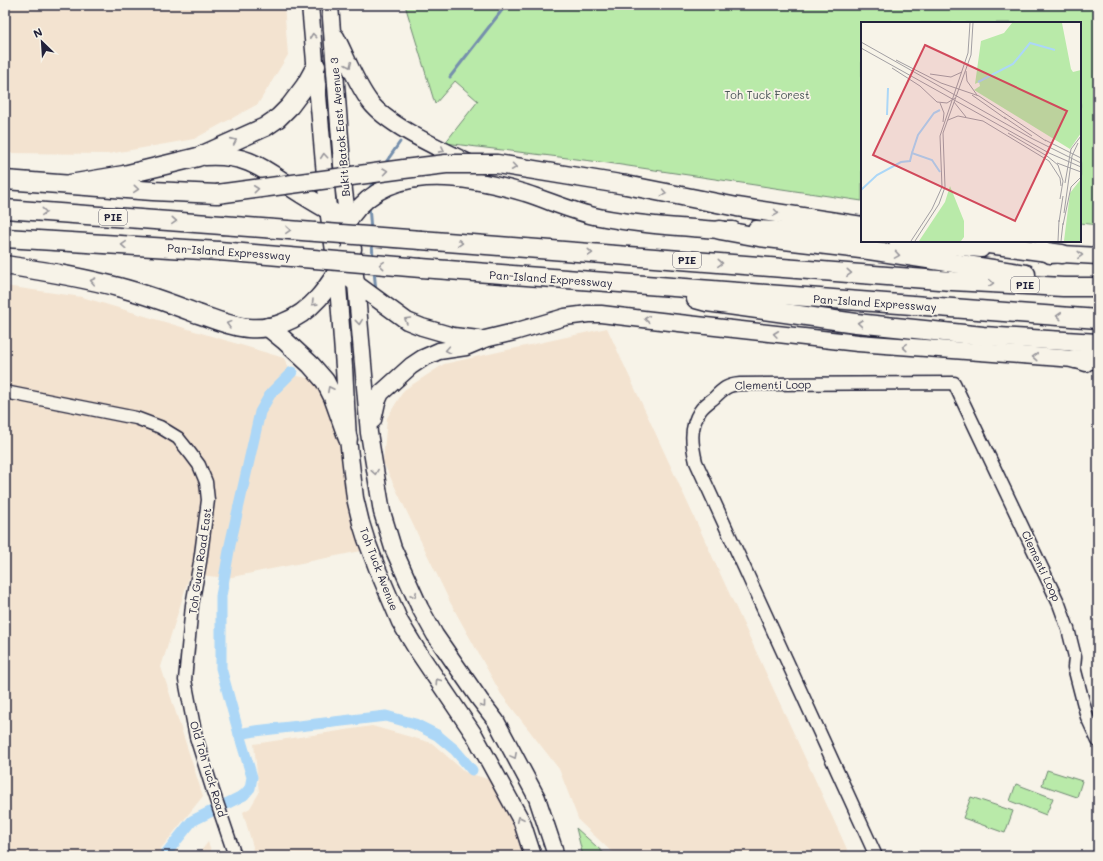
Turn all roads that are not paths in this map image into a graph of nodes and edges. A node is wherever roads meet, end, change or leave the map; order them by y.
1 (310, 5) edge
2 (330, 5) edge
3 (332, 29) junction
4 (316, 66) junction
5 (198, 157) junction
6 (5, 180) edge
7 (70, 184) junction
8 (525, 193) junction
9 (5, 208) edge
10 (328, 209) junction
11 (348, 221) junction
12 (861, 226) edge
13 (720, 230) junction
14 (5, 238) edge
15 (861, 238) edge
16 (907, 242) edge
17 (973, 242) edge
18 (343, 249) junction
19 (1062, 254) junction
20 (1098, 256) edge
21 (5, 265) edge
22 (337, 272) junction
23 (356, 283) junction
24 (653, 286) junction
25 (1098, 287) edge
26 (1098, 319) edge
27 (268, 327) junction
28 (485, 339) junction
29 (1098, 343) edge
30 (1074, 359) junction
31 (1098, 360) edge
32 (1098, 366) edge
33 (5, 392) edge
34 (370, 433) junction
35 (348, 439) junction
36 (185, 680) joint
37 (1098, 741) edge
38 (235, 856) edge
39 (533, 856) edge
40 (555, 856) edge
41 (876, 856) edge

4 -> 1 main road, Bukit Batok East Avenue 3
2 - 3 main road, Bukit Batok East Avenue 3
3 -> 8 main road
3 - 11 main road, Bukit Batok East Avenue 3
5 -> 4 highway
10 -> 4 main road, Bukit Batok East Avenue 3
5 - 7 highway
5 - 10 highway
6 - 7 highway
7 -> 12 highway, bridge
8 - 11 main road
8 - 13 main road
9 -> 25 highway, PIE, bridge
10 - 11 highway
10 - 18 main road, Bukit Batok East Avenue 3
11 - 18 main road, Bukit Batok East Avenue 3
13 - 15 main road
13 -> 25 highway
24 -> 14 highway, Pan-Island Expressway, bridge
16 - 19 main road
17 - 19 highway
18 - 22 highway
18 - 23 main road, Toh Tuck Avenue
19 -> 20 main road
27 -> 21 highway
22 - 23 main road
22 -> 27 highway
22 - 35 main road, Toh Tuck Avenue
28 -> 23 main road
23 -> 34 main road, Toh Tuck Avenue
26 -> 24 highway, Pan-Island Expressway
29 -> 24 highway
35 -> 27 highway
30 -> 28 main road
28 -> 34 main road
30 - 31 highway
30 - 32 main road
33 - 36 street, Toh Guan Road East
34 -> 40 main road, Toh Tuck Avenue
39 -> 35 main road, Toh Tuck Avenue
36 - 38 street, Old Toh Tuck Road
37 - 41 street, Clementi Loop

